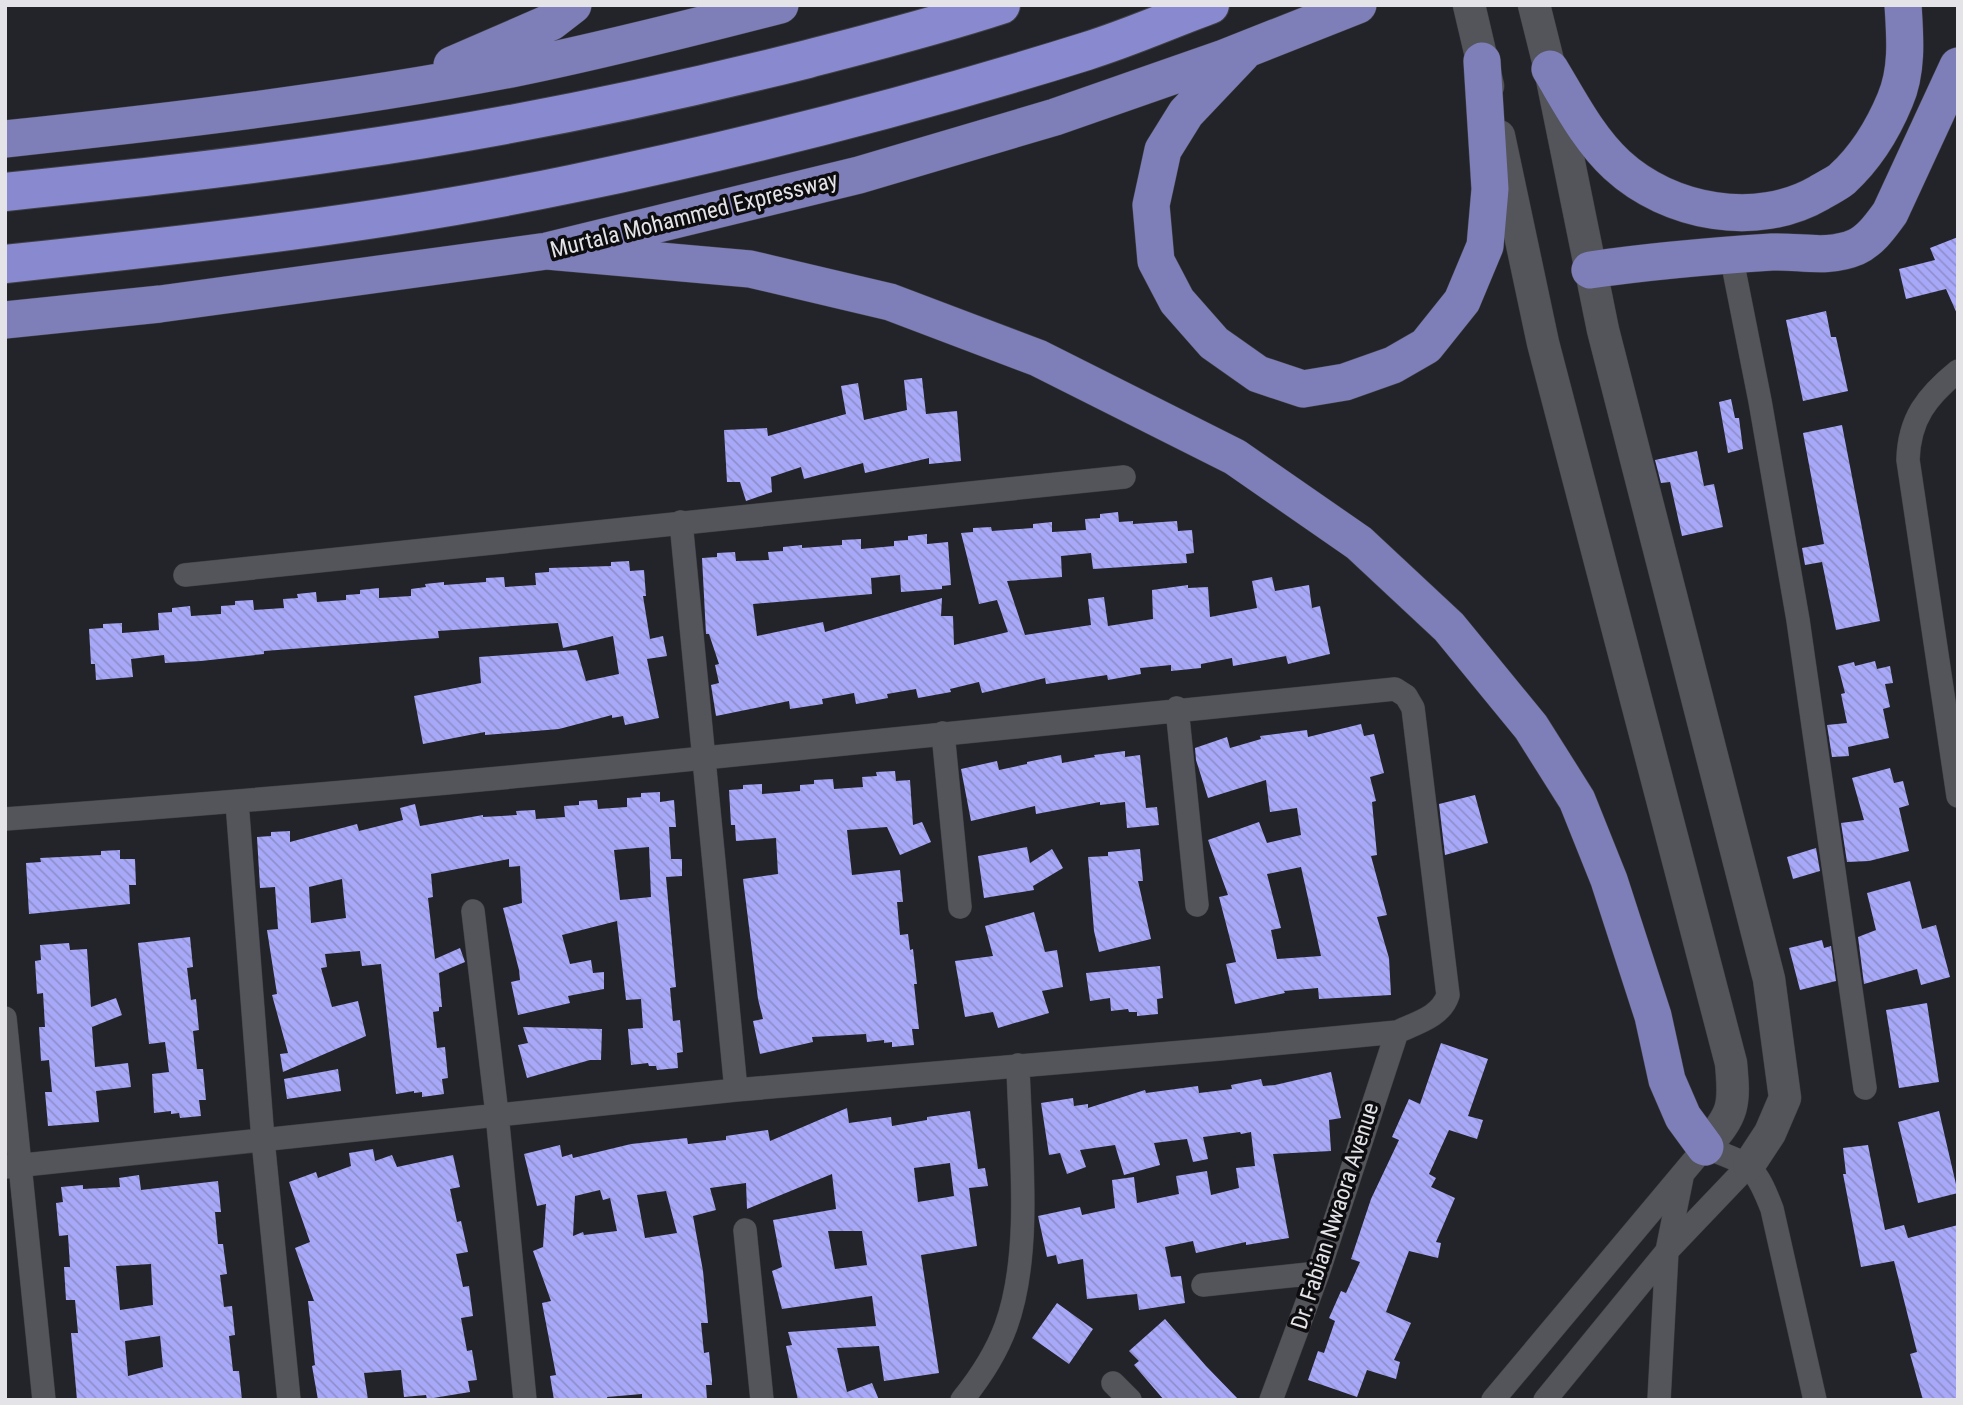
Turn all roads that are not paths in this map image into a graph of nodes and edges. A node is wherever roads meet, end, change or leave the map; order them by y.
1 (573, 5) edge
2 (780, 5) edge
3 (1001, 5) edge
4 (1210, 5) edge
5 (1358, 5) edge
6 (1469, 5) edge
7 (1534, 5) edge
8 (1903, 5) edge
9 (1247, 48) junction
10 (1482, 61) junction
11 (1958, 66) edge
12 (1550, 69) junction
13 (402, 86) junction
14 (5, 139) edge
15 (5, 192) edge
16 (547, 251) junction
17 (1731, 255) junction
18 (5, 264) edge
19 (1590, 270) junction
20 (5, 320) edge
21 (1958, 371) edge
22 (1124, 477) dead end
23 (681, 522) junction
24 (185, 575) dead end
25 (1177, 708) junction
26 (943, 733) junction
27 (703, 759) junction
28 (1958, 796) edge
29 (237, 802) junction
30 (5, 819) edge
31 (1197, 905) dead end
32 (960, 907) dead end
33 (473, 911) dead end
34 (5, 1018) edge
35 (1397, 1031) junction
36 (1018, 1065) junction
37 (1865, 1088) dead end
38 (736, 1090) junction
39 (497, 1114) junction
40 (263, 1140) junction
41 (1694, 1160) junction
42 (1749, 1165) junction
43 (12, 1167) edge
44 (744, 1230) dead end
45 (1667, 1251) junction
46 (1318, 1273) junction
47 (1203, 1285) dead end
48 (1113, 1383) dead end
49 (44, 1400) edge
50 (289, 1400) edge
51 (525, 1400) edge
52 (762, 1400) edge
53 (962, 1400) edge
54 (1130, 1400) edge
55 (1271, 1400) edge
56 (1493, 1400) edge
57 (1545, 1400) edge
58 (1659, 1400) edge
59 (1815, 1400) edge

1 - 13 highway
2 - 13 highway
3 - 15 highway
4 - 18 highway
5 - 9 highway, Murtala Mohammed Expressway
6 - 10 main road
7 - 12 main road
8 - 12 highway
9 - 10 highway
9 - 16 highway, Murtala Mohammed Expressway
10 - 41 main road
11 - 17 highway
12 - 19 main road
13 - 14 highway
16 - 20 highway, Murtala Mohammed Expressway
16 - 41 highway
17 - 19 highway
17 - 37 street
19 - 42 main road
21 - 28 street
22 - 23 street
23 - 24 street
23 - 27 street
25 - 26 street
25 - 31 street
25 - 35 street
26 - 27 street
26 - 32 street
27 - 29 street
27 - 38 street
29 - 30 street
29 - 40 street
33 - 39 street
34 - 43 street
35 - 36 street
35 - 46 street, Dr. Fabian Nwaora Avenue
36 - 38 street
36 - 53 street
38 - 39 street
39 - 40 street
39 - 51 street
40 - 43 street
40 - 50 street
41 - 42 street
41 - 45 street
41 - 56 street
42 - 45 street
42 - 59 street
43 - 49 street
44 - 52 street
45 - 57 street
45 - 58 street
46 - 47 street
46 - 55 street, Dr. Fabian Nwaora Avenue
48 - 54 street

